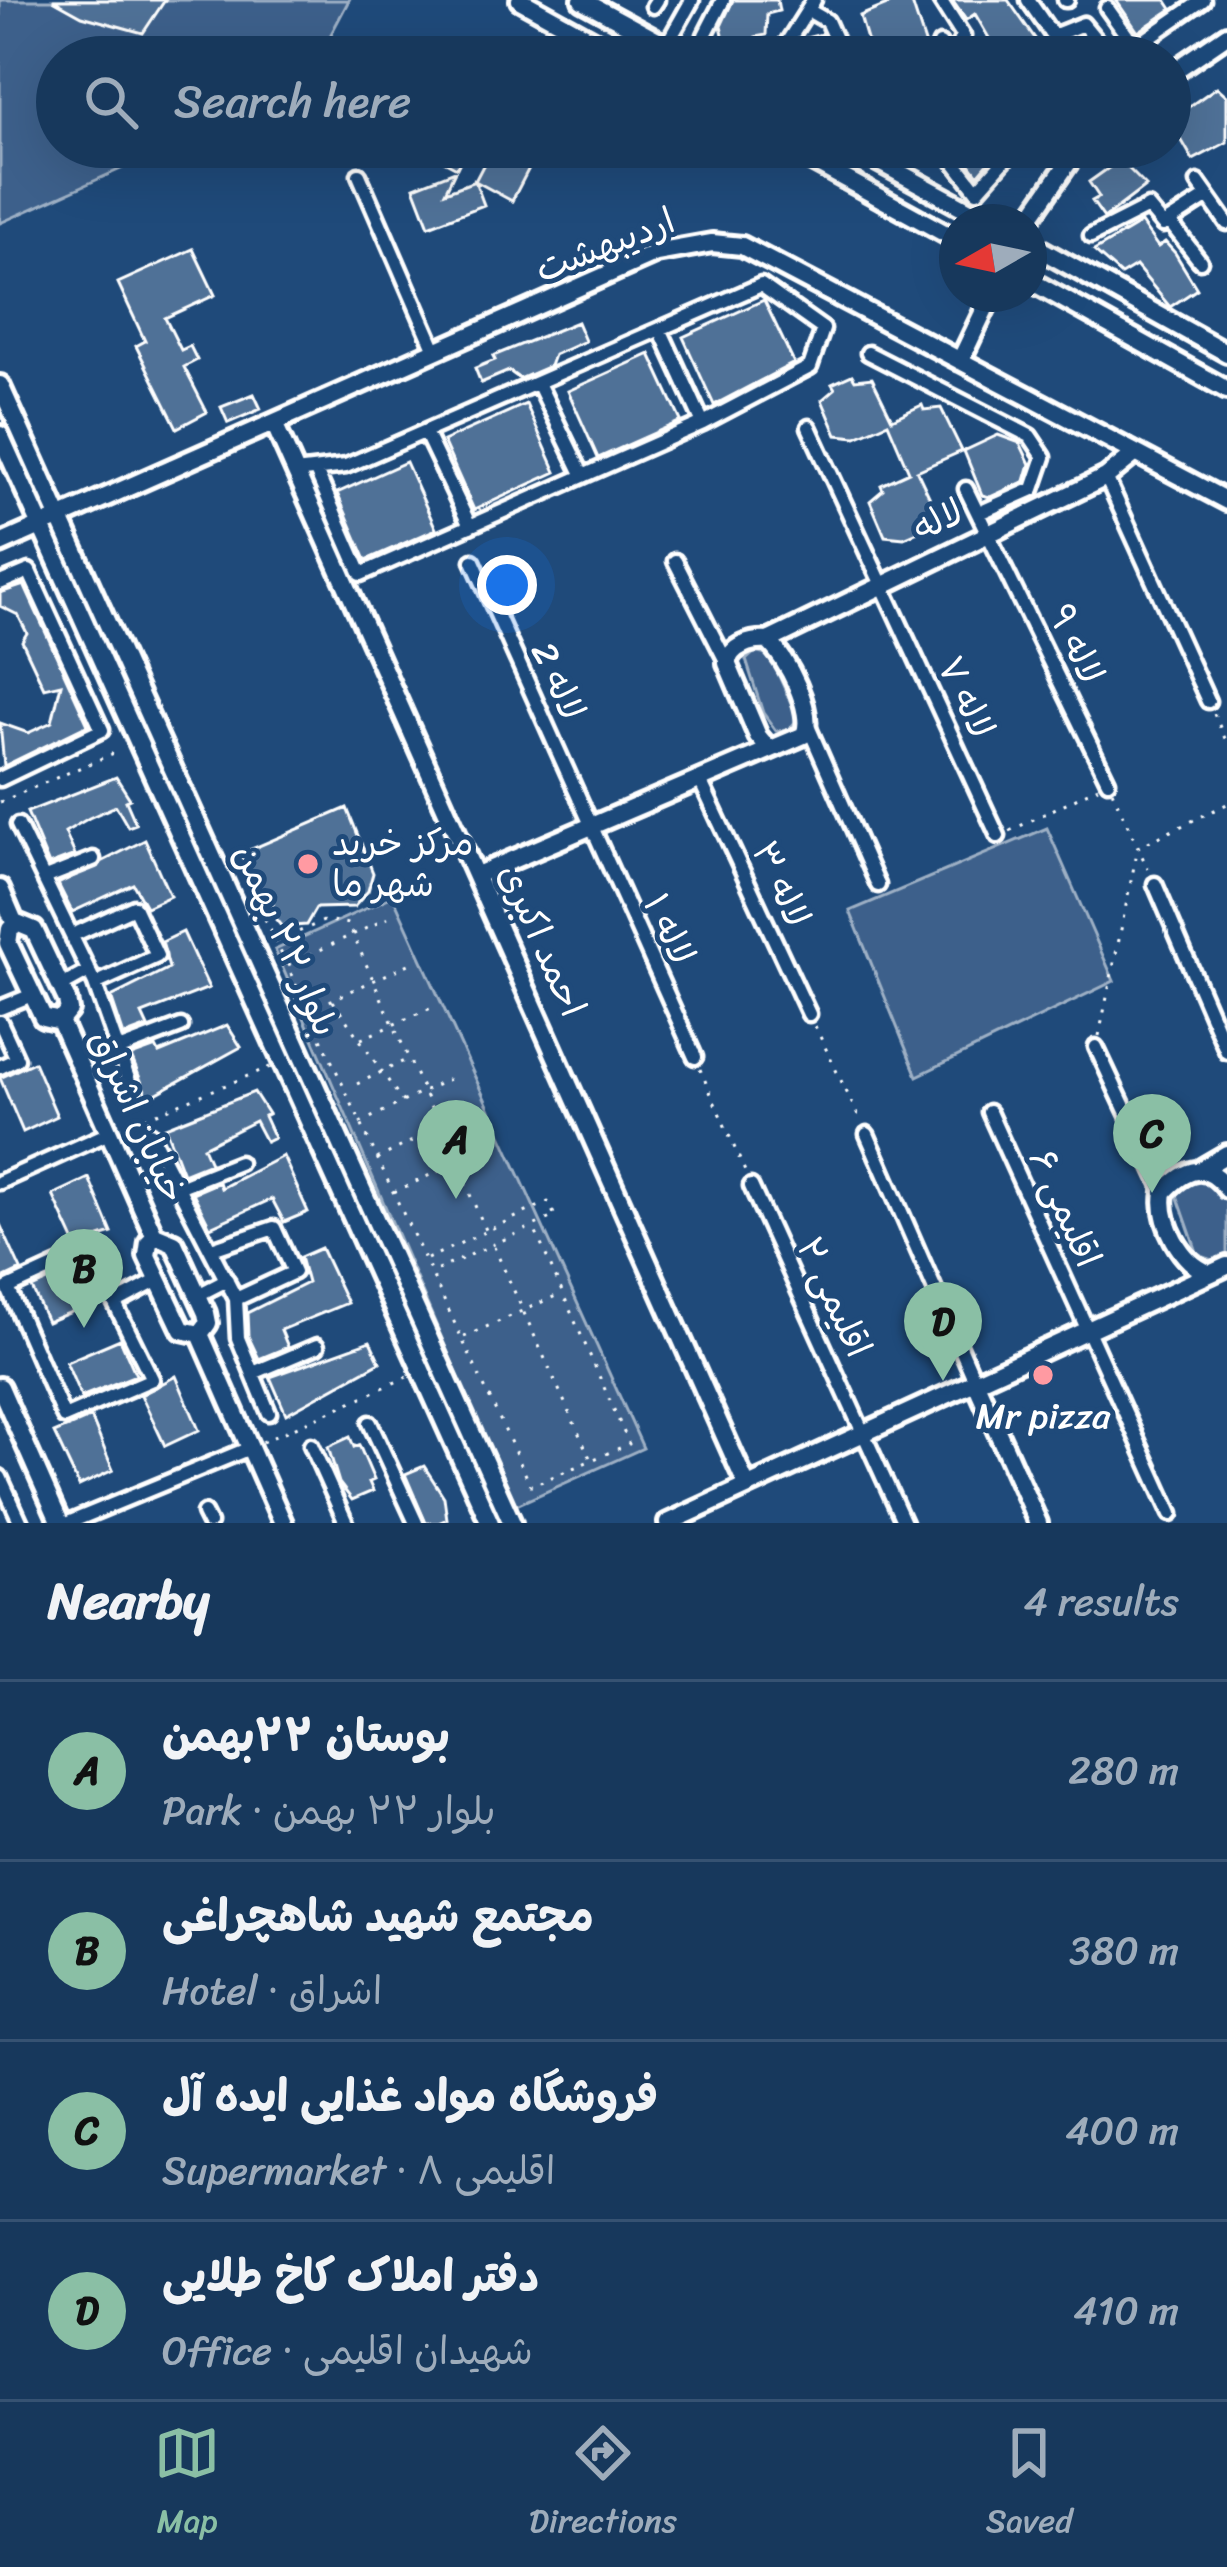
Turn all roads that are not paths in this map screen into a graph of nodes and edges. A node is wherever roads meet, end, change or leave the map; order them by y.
1 (520, 0) edge
2 (582, 0) edge
3 (692, 0) edge
4 (723, 0) edge
5 (940, 0) edge
6 (1028, 0) edge
7 (1204, 0) edge
8 (811, 5) edge
9 (1107, 8) dead end
10 (1227, 34) edge
11 (705, 35) dead end
12 (585, 36) edge
13 (648, 36) edge
14 (672, 36) edge
15 (791, 36) edge
16 (834, 36) edge
17 (963, 36) edge
18 (1051, 36) edge
19 (1054, 36) edge
20 (1093, 36) edge
21 (1127, 36) edge
22 (1151, 36) edge
23 (1191, 59) edge
24 (825, 168) edge
25 (891, 168) edge
26 (959, 168) edge
27 (997, 168) edge
28 (1064, 168) edge
29 (358, 175) dead end
30 (1198, 182) dead end
31 (1208, 196) junction
32 (957, 204) edge
33 (1039, 204) edge
34 (1169, 221) junction
35 (1227, 223) edge
36 (939, 231) edge
37 (1091, 236) dead end
38 (1047, 253) edge
39 (1200, 261) dead end
40 (1047, 290) edge
41 (983, 312) edge
42 (660, 329) junction
43 (435, 350) junction
44 (868, 353) dead end
45 (1227, 353) edge
46 (960, 361) junction
47 (538, 383) junction
48 (0, 385) edge
49 (1227, 390) edge
50 (274, 423) junction
51 (703, 423) junction
52 (809, 427) dead end
53 (425, 433) junction
54 (0, 435) edge
55 (1132, 456) junction
56 (316, 471) junction
57 (295, 472) junction
58 (583, 476) junction
59 (1106, 477) junction
60 (966, 489) dead end
61 (1227, 501) edge
62 (979, 513) junction
63 (59, 516) junction
64 (41, 525) junction
65 (470, 526) junction
66 (990, 533) junction
67 (0, 544) edge
68 (473, 561) dead end
69 (675, 562) dead end
70 (0, 583) edge
71 (880, 584) junction
72 (768, 641) junction
73 (727, 663) junction
74 (1208, 701) road end
75 (808, 726) junction
76 (768, 748) junction
77 (0, 779) edge
78 (700, 780) junction
79 (1108, 781) road end
80 (18, 825) dead end
81 (589, 825) junction
82 (998, 836) road end
83 (93, 859) dead end
84 (477, 875) junction
85 (45, 878) junction
86 (1155, 884) road end
87 (878, 885) dead end
88 (0, 889) edge
89 (15, 924) junction
90 (73, 935) junction
91 (92, 978) junction
92 (61, 987) junction
93 (32, 995) junction
94 (0, 1008) edge
95 (808, 1014) road end
96 (60, 1021) junction
97 (0, 1022) edge
98 (181, 1026) dead end
99 (1096, 1047) road end
100 (118, 1050) junction
101 (1227, 1052) edge
102 (694, 1057) road end
103 (0, 1067) edge
104 (134, 1093) dead end
105 (989, 1112) dead end
106 (150, 1132) dead end
107 (110, 1133) junction
108 (867, 1134) road end
109 (1227, 1154) edge
110 (239, 1163) dead end
111 (1203, 1168) junction
112 (0, 1182) edge
113 (751, 1186) road end
114 (176, 1188) junction
115 (1227, 1189) edge
116 (1164, 1192) junction
117 (155, 1237) junction
118 (212, 1249) junction
119 (1185, 1258) junction
120 (1218, 1269) edge
121 (158, 1280) junction
122 (227, 1280) junction
123 (1173, 1289) junction
124 (198, 1295) junction
125 (236, 1299) junction
126 (115, 1304) junction
127 (1086, 1330) junction
128 (200, 1334) junction
129 (317, 1346) dead end
130 (253, 1373) junction
131 (975, 1381) junction
132 (0, 1387) edge
133 (269, 1412) dead end
134 (370, 1423) dead end
135 (863, 1432) junction
136 (311, 1445) dead end
137 (250, 1448) junction
138 (0, 1477) edge
139 (747, 1486) junction
140 (1171, 1514) dead end
141 (410, 1521) edge
142 (21, 1523) edge
143 (64, 1523) edge
144 (283, 1523) edge
145 (346, 1523) edge
146 (490, 1523) edge
147 (512, 1523) edge
148 (668, 1523) edge
149 (904, 1523) edge
150 (1038, 1523) edge

1 - 12 street
2 - 13 street
3 - 14 street
4 - 11 street
5 - 17 street
6 - 18 street
7 - 22 street
8 - 15 street
8 - 16 street
9 - 21 street
10 - 23 street
19 - 20 street
24 - 36 street
25 - 32 street
26 - 27 street
28 - 33 street
29 - 43 street
30 - 31 street
31 - 34 street
31 - 35 street
34 - 37 street
34 - 39 street
38 - 45 street
40 - 49 street
41 - 46 street
42 - 47 street
42 - 51 street
42 - 51 street
43 - 46 street, اردیبهشت
43 - 50 street, اردیبهشت
44 - 62 street
46 - 55 street, اردیبهشت
47 - 53 street
47 - 58 street
48 - 63 street, بلوار ۲۲ بهمن
50 - 57 street, احمد اکبری
50 - 63 street, اردیبهشت
51 - 58 street
52 - 71 street, لاله ۷
53 - 56 street
53 - 65 street
54 - 64 street, بلوار ۲۲ بهمن
55 - 59 street, لاله
55 - 61 street, اردیبهشت
56 - 57 street
56 - 65 street
57 - 84 street, احمد اکبری
58 - 65 street
59 - 66 street, لاله
59 - 74 street
60 - 62 street, لاله ۹
62 - 66 street, لاله ۹
63 - 64 street, اردیبهشت
63 - 147 street, بلوار ۲۲ بهمن
64 - 67 street, اردیبهشت
64 - 146 street, بلوار ۲۲ بهمن
66 - 71 street, لاله
66 - 79 street, لاله ۹
68 - 81 street, لاله 2
69 - 73 street
70 - 77 street
71 - 72 street, لاله
71 - 82 street, لاله ۷
72 - 73 street, لاله
72 - 75 street
73 - 76 street
75 - 76 street
75 - 87 street
76 - 78 street
78 - 81 street
78 - 95 street, لاله ۳
80 - 85 street
81 - 84 street
81 - 102 street, لاله ۱
83 - 85 street
84 - 139 street, احمد اکبری
85 - 90 street
86 - 101 street
88 - 89 street
89 - 92 street
89 - 93 street
90 - 91 street
90 - 91 street
91 - 92 street
91 - 100 street
92 - 96 street
93 - 94 street
93 - 96 street
96 - 107 street, خیابان اشراق
97 - 103 street
98 - 100 street
99 - 116 street
100 - 104 street
105 - 127 street, اقلیمی ۶
106 - 114 street
107 - 112 street
107 - 117 street, خیابان اشراق
108 - 131 street
109 - 111 street
110 - 114 street
111 - 115 street
111 - 116 street
113 - 135 street, اقلیمی ۲
114 - 118 street
116 - 119 street
117 - 121 street
117 - 124 street
118 - 122 street
118 - 125 street
119 - 120 street
119 - 123 street
120 - 123 street
121 - 126 street
121 - 128 street
122 - 124 street
122 - 125 street
123 - 127 street
124 - 128 street
125 - 130 street
126 - 126 street
127 - 131 street
127 - 140 street, اقلیمی ۶
128 - 137 street
129 - 130 street
130 - 133 street
131 - 135 street
131 - 150 street
132 - 143 street
134 - 141 street
135 - 139 street
135 - 149 street, اقلیمی ۲
136 - 145 street
137 - 143 street
137 - 144 street
138 - 142 street
139 - 148 street

